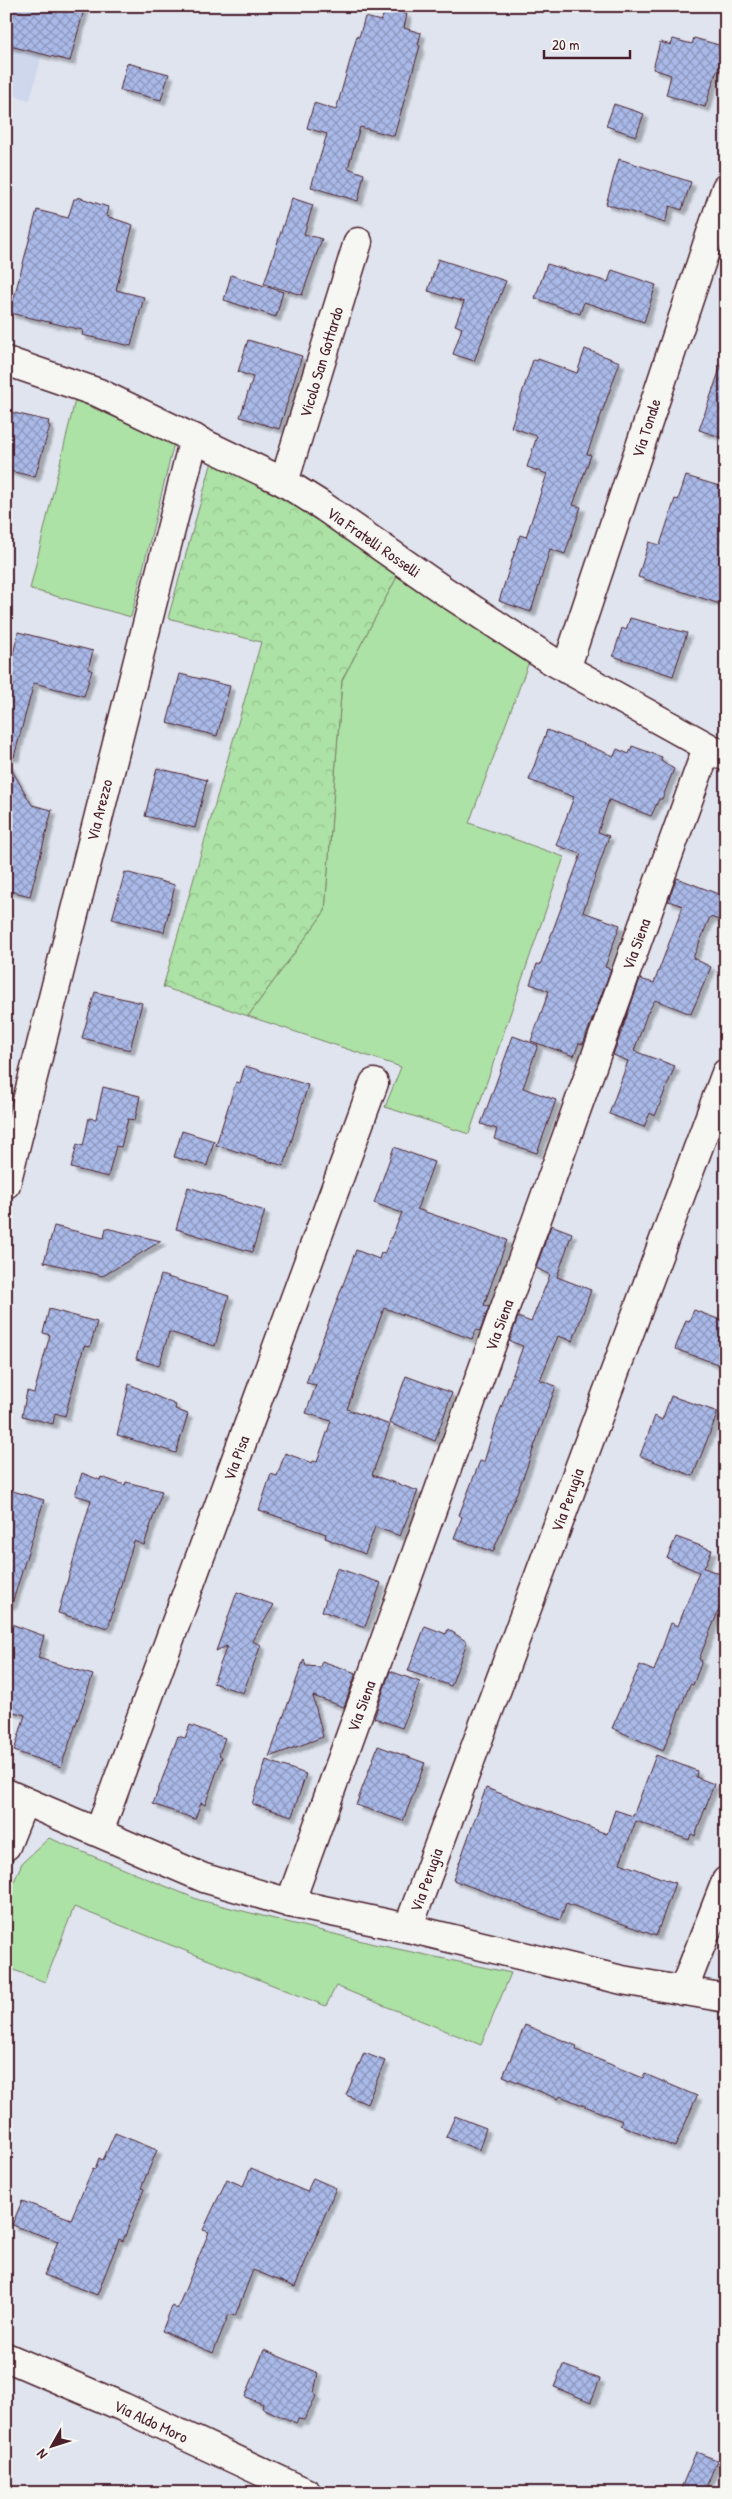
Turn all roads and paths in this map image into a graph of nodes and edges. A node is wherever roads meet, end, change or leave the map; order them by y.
1 (726, 188) edge
2 (358, 242) dead end
3 (6, 361) edge
4 (194, 438) junction
5 (284, 482) junction
6 (566, 669) junction
7 (716, 753) edge
8 (726, 1073) edge
9 (374, 1083) dead end
10 (6, 1184) edge
11 (15, 1797) edge
12 (99, 1832) junction
13 (6, 1846) edge
14 (726, 1881) edge
15 (290, 1902) junction
16 (408, 1928) junction
17 (683, 1991) junction
18 (726, 1998) edge
19 (6, 2357) edge
20 (298, 2491) edge

1 - 6 street, Via Tonale
2 - 5 street, Vicolo San Gottardo
3 - 4 street, Via Fratelli Rosselli
4 - 5 street, Via Fratelli Rosselli
4 - 10 street, Via Arezzo
5 - 6 street, Via Fratelli Rosselli
6 - 7 street, Via Fratelli Rosselli
7 - 15 street, Via Siena
8 - 16 street, Via Perugia
9 - 12 street, Via Pisa
11 - 12 street
11 - 13 street
12 - 15 street
14 - 17 street
15 - 16 street
16 - 17 street
17 - 18 street
19 - 20 street, Via Aldo Moro

